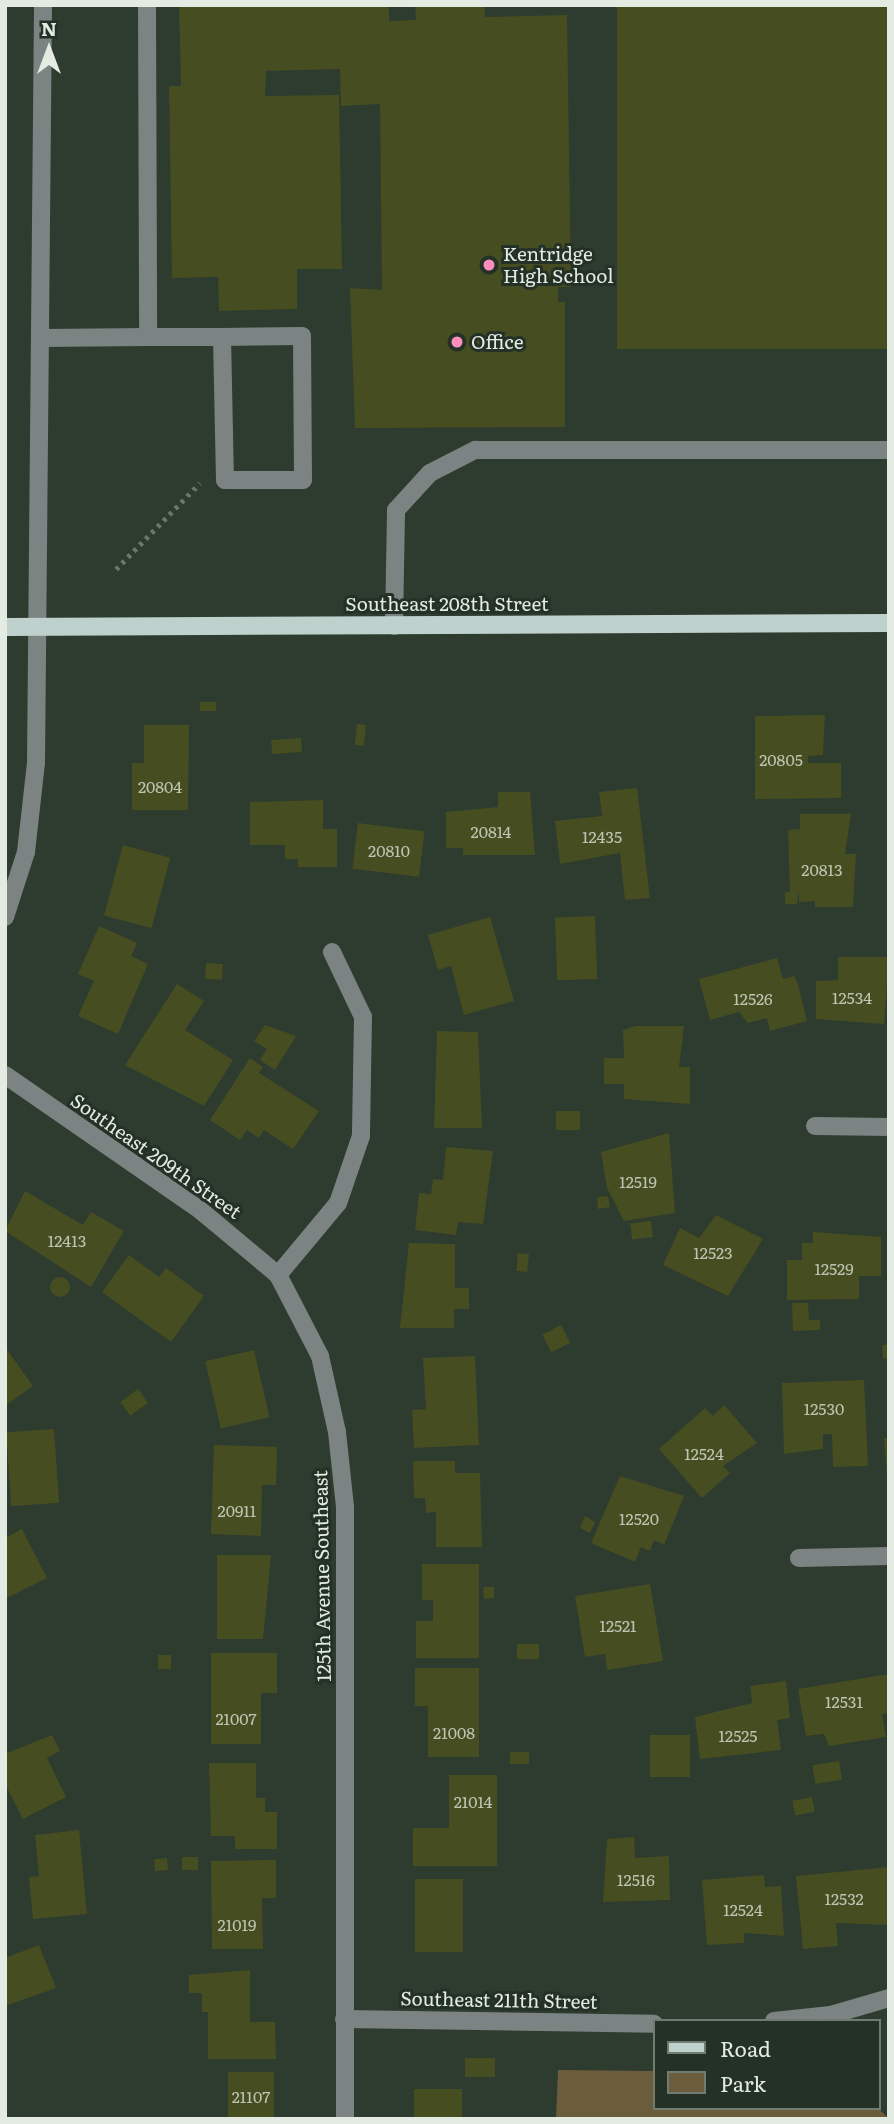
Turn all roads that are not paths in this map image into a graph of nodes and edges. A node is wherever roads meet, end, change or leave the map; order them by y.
1 (43, 5) edge
2 (147, 5) edge
3 (148, 337) junction
4 (222, 337) junction
5 (41, 338) junction
6 (889, 450) edge
7 (889, 623) edge
8 (394, 625) junction
9 (5, 627) edge
10 (39, 627) junction
11 (5, 917) edge
12 (331, 952) dead end
13 (5, 1075) edge
14 (815, 1126) dead end
15 (889, 1128) edge
16 (278, 1275) junction
17 (889, 1556) edge
18 (799, 1558) dead end
19 (889, 1998) edge
20 (344, 2019) junction
21 (793, 2019) edge
22 (652, 2024) edge
23 (345, 2119) edge

1 - 5 street
2 - 3 street
3 - 4 street
3 - 5 street
4 - 4 street
5 - 10 street
6 - 8 street
7 - 8 main road, Southeast 208th Street
8 - 10 main road, Southeast 208th Street
9 - 10 main road, Southeast 208th Street
10 - 11 street
12 - 16 street
13 - 16 street, Southeast 209th Street
14 - 15 street
16 - 20 street, 125th Avenue Southeast
17 - 18 street
19 - 21 street
20 - 22 street, Southeast 211th Street
20 - 23 street, 125th Avenue Southeast

